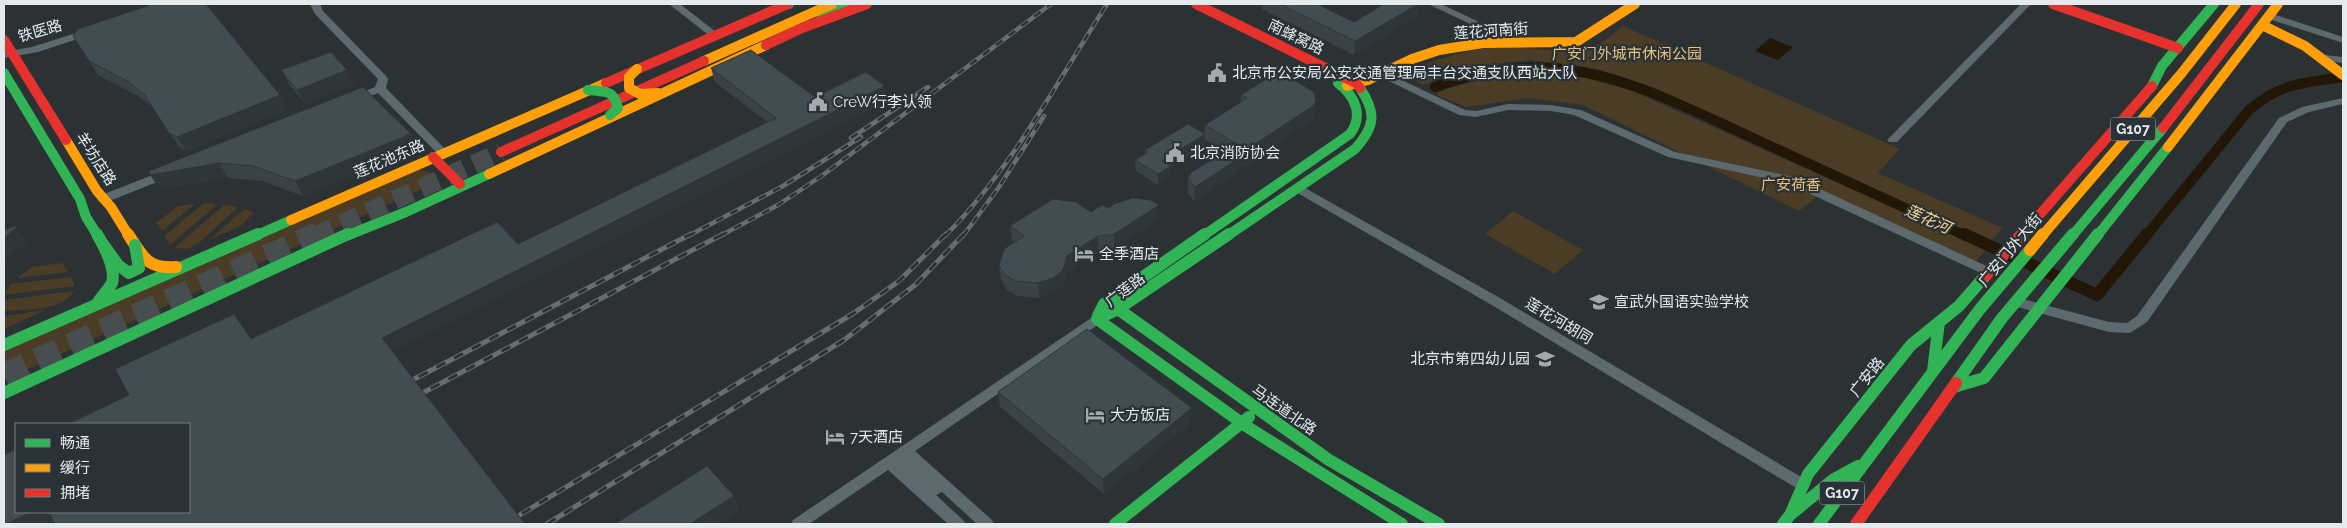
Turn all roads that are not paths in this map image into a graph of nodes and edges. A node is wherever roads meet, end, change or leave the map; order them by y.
1 (315, 4) edge
2 (674, 4) edge
3 (787, 4) edge
4 (806, 4) edge
5 (832, 4) edge
6 (852, 4) edge
7 (867, 4) edge
8 (871, 4) edge
9 (1181, 4) edge
10 (1196, 4) edge
11 (1433, 4) edge
12 (1620, 4) edge
13 (1635, 4) edge
14 (2026, 4) edge
15 (2053, 4) edge
16 (2214, 4) edge
17 (2236, 4) edge
18 (2278, 4) edge
19 (2258, 5) edge
20 (2270, 16) junction
21 (2244, 23) junction
22 (2262, 25) junction
23 (802, 28) junction
24 (97, 29) edge
25 (715, 35) junction
26 (1506, 37) junction
27 (4, 40) edge
28 (2343, 40) edge
29 (778, 43) dead end
30 (763, 47) junction
31 (2178, 48) junction
32 (8, 54) edge
33 (2343, 60) edge
34 (2328, 61) junction
35 (637, 69) junction
36 (1376, 71) junction
37 (4, 73) edge
38 (2343, 75) edge
39 (1346, 82) junction
40 (380, 89) junction
41 (588, 90) junction
42 (658, 93) junction
43 (2343, 101) edge
44 (345, 103) edge
45 (610, 115) junction
46 (1893, 140) dead end
47 (492, 142) tunnel mouth
48 (501, 152) tunnel mouth
49 (438, 155) junction
50 (175, 170) edge
51 (460, 184) junction
52 (1298, 188) junction
53 (107, 203) junction
54 (362, 228) junction
55 (103, 244) junction
56 (135, 245) junction
57 (181, 266) junction
58 (1992, 269) junction
59 (2015, 302) junction
60 (96, 304) junction
61 (1959, 306) junction
62 (1118, 309) junction
63 (1980, 309) junction
64 (2037, 309) junction
65 (1097, 319) junction
66 (1939, 322) junction
67 (4, 345) edge
68 (1933, 371) junction
69 (1954, 387) junction
70 (4, 393) edge
71 (1257, 410) junction
72 (1242, 423) junction
73 (898, 456) junction
74 (1866, 462) junction
75 (1802, 485) junction
76 (1786, 520) edge
77 (798, 524) edge
78 (958, 524) edge
79 (975, 524) edge
80 (987, 524) edge
81 (1115, 524) edge
82 (1402, 524) edge
83 (1439, 524) edge
84 (1819, 524) edge
85 (1856, 524) edge

1 - 40 street
2 - 25 street
3 - 25 main road, 莲花池东路
4 - 47 main road
5 - 48 main road
6 - 23 main road
7 - 23 main road
8 - 29 main road
9 - 39 main road, 南蜂窝路
10 - 39 main road, 南蜂窝路
11 - 26 street
12 - 26 main road, 莲花河南街
13 - 36 main road, 莲花河南街
14 - 46 street
15 - 31 main road
16 - 31 main road, 广安门外大街
17 - 63 main road, 广安门外大街 / G107
18 - 20 main road
19 - 20 main road
19 - 21 main road, G107
20 - 22 main road
20 - 28 street
21 - 22 main road
21 - 59 main road, G107
22 - 34 main road
22 - 64 main road
23 - 30 main road
24 - 32 street, 铁医路
25 - 35 main road, 莲花池东路
26 - 36 main road, 莲花河南街
27 - 32 main road, 羊坊店路
30 - 42 main road
30 - 54 main road
31 - 58 main road, 广安门外大街
32 - 53 main road, 羊坊店路
33 - 34 street
34 - 38 main road
35 - 41 main road, 莲花池东路
35 - 42 main road, bridge
36 - 39 main road, 莲花河南街
36 - 58 street
37 - 55 main road
39 - 52 main road, 广莲路
39 - 65 main road, 广莲路
40 - 44 street
40 - 49 street
41 - 45 main road, bridge
41 - 49 main road, 莲花池东路
42 - 45 main road
43 - 64 street
45 - 51 main road
49 - 51 main road
49 - 57 main road, 莲花池东路
50 - 53 street
51 - 54 main road
52 - 62 main road, 广莲路
52 - 75 street, 莲花河胡同
53 - 56 main road, 羊坊店路
54 - 70 main road
55 - 56 main road, bridge
55 - 60 main road, bridge
56 - 57 main road, 羊坊店路
57 - 60 main road, 莲花池东路
58 - 61 main road, 广安路
59 - 64 street
59 - 69 main road, G107
60 - 67 main road, 莲花池东路
61 - 63 main road
61 - 66 main road, 广安路
62 - 65 main road, 广莲路
62 - 71 main road, 马连道北路
63 - 68 main road, 广安门外大街 / G107
64 - 69 main road
65 - 72 main road
65 - 73 street, 广莲路
66 - 68 main road
66 - 75 main road, 广安路
68 - 74 main road, 广安门外大街 / G107
69 - 85 main road, G107
71 - 72 main road
71 - 83 main road, 马连道北路
72 - 81 main road
72 - 82 main road
73 - 77 street, 广莲路
73 - 78 street
73 - 79 street
73 - 80 street
74 - 76 main road
74 - 84 main road, 广安门外大街 / G107
75 - 76 main road, 广安路

